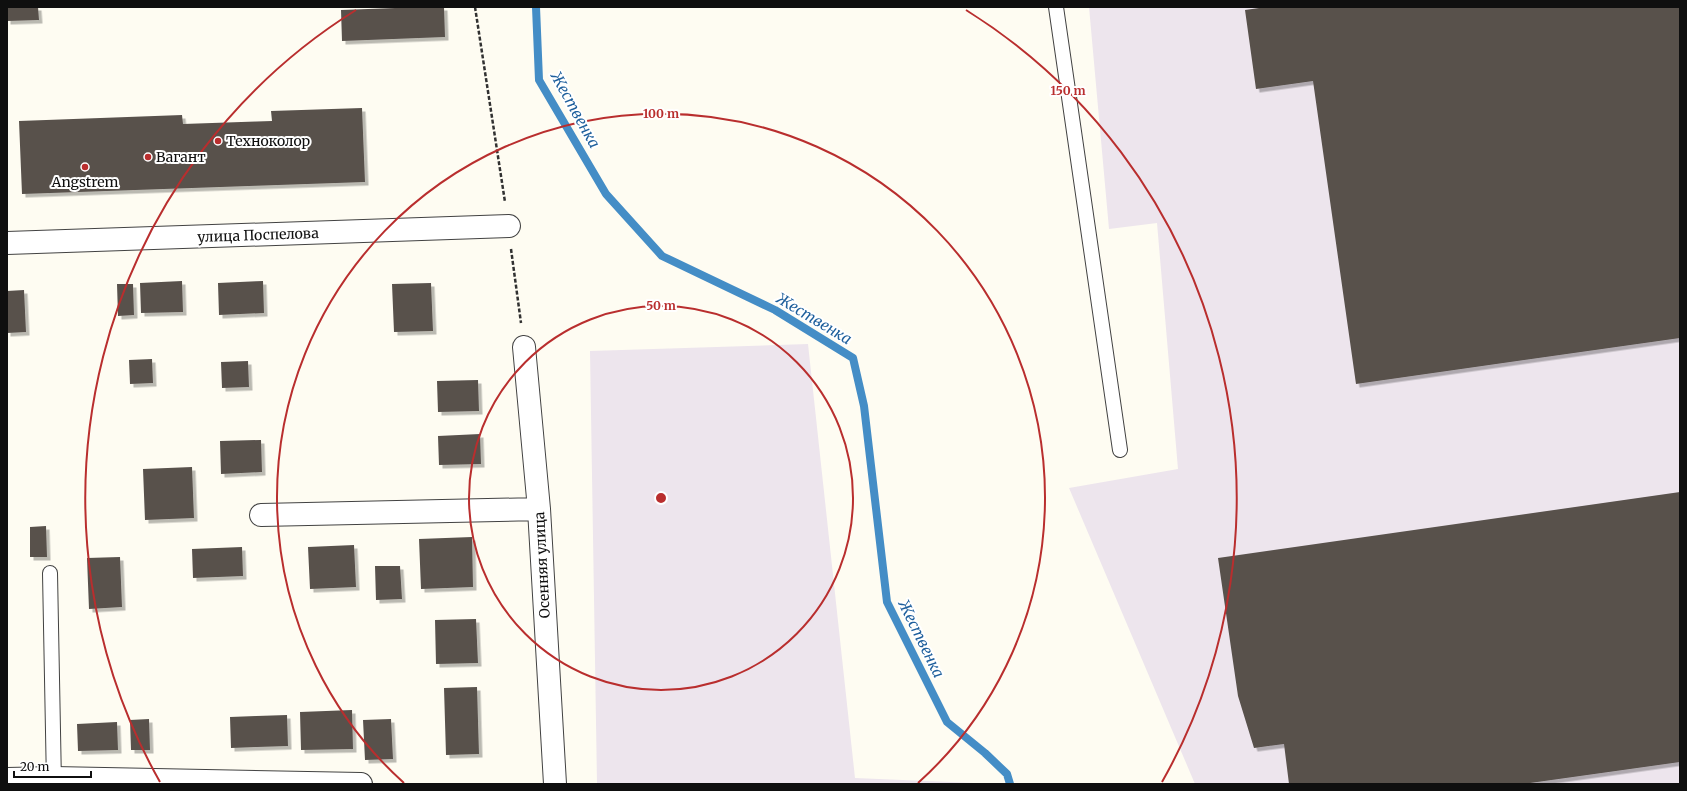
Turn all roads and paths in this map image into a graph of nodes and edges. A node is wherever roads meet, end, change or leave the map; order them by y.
1 (476, 7) edge
2 (1056, 7) edge
3 (509, 226) junction
4 (7, 243) edge
5 (524, 347) joint
6 (1120, 450) dead end
7 (539, 509) junction
8 (261, 515) dead end
9 (50, 573) dead end
10 (7, 779) edge
11 (54, 781) edge
12 (361, 784) edge
13 (555, 784) edge

1 - 3 path
2 - 6 lane
3 - 4 street, улица Поспелова
3 - 5 path
5 - 7 street, Осенняя улица
7 - 8 street
7 - 13 street, Осенняя улица
9 - 11 lane
10 - 11 street
11 - 12 street

